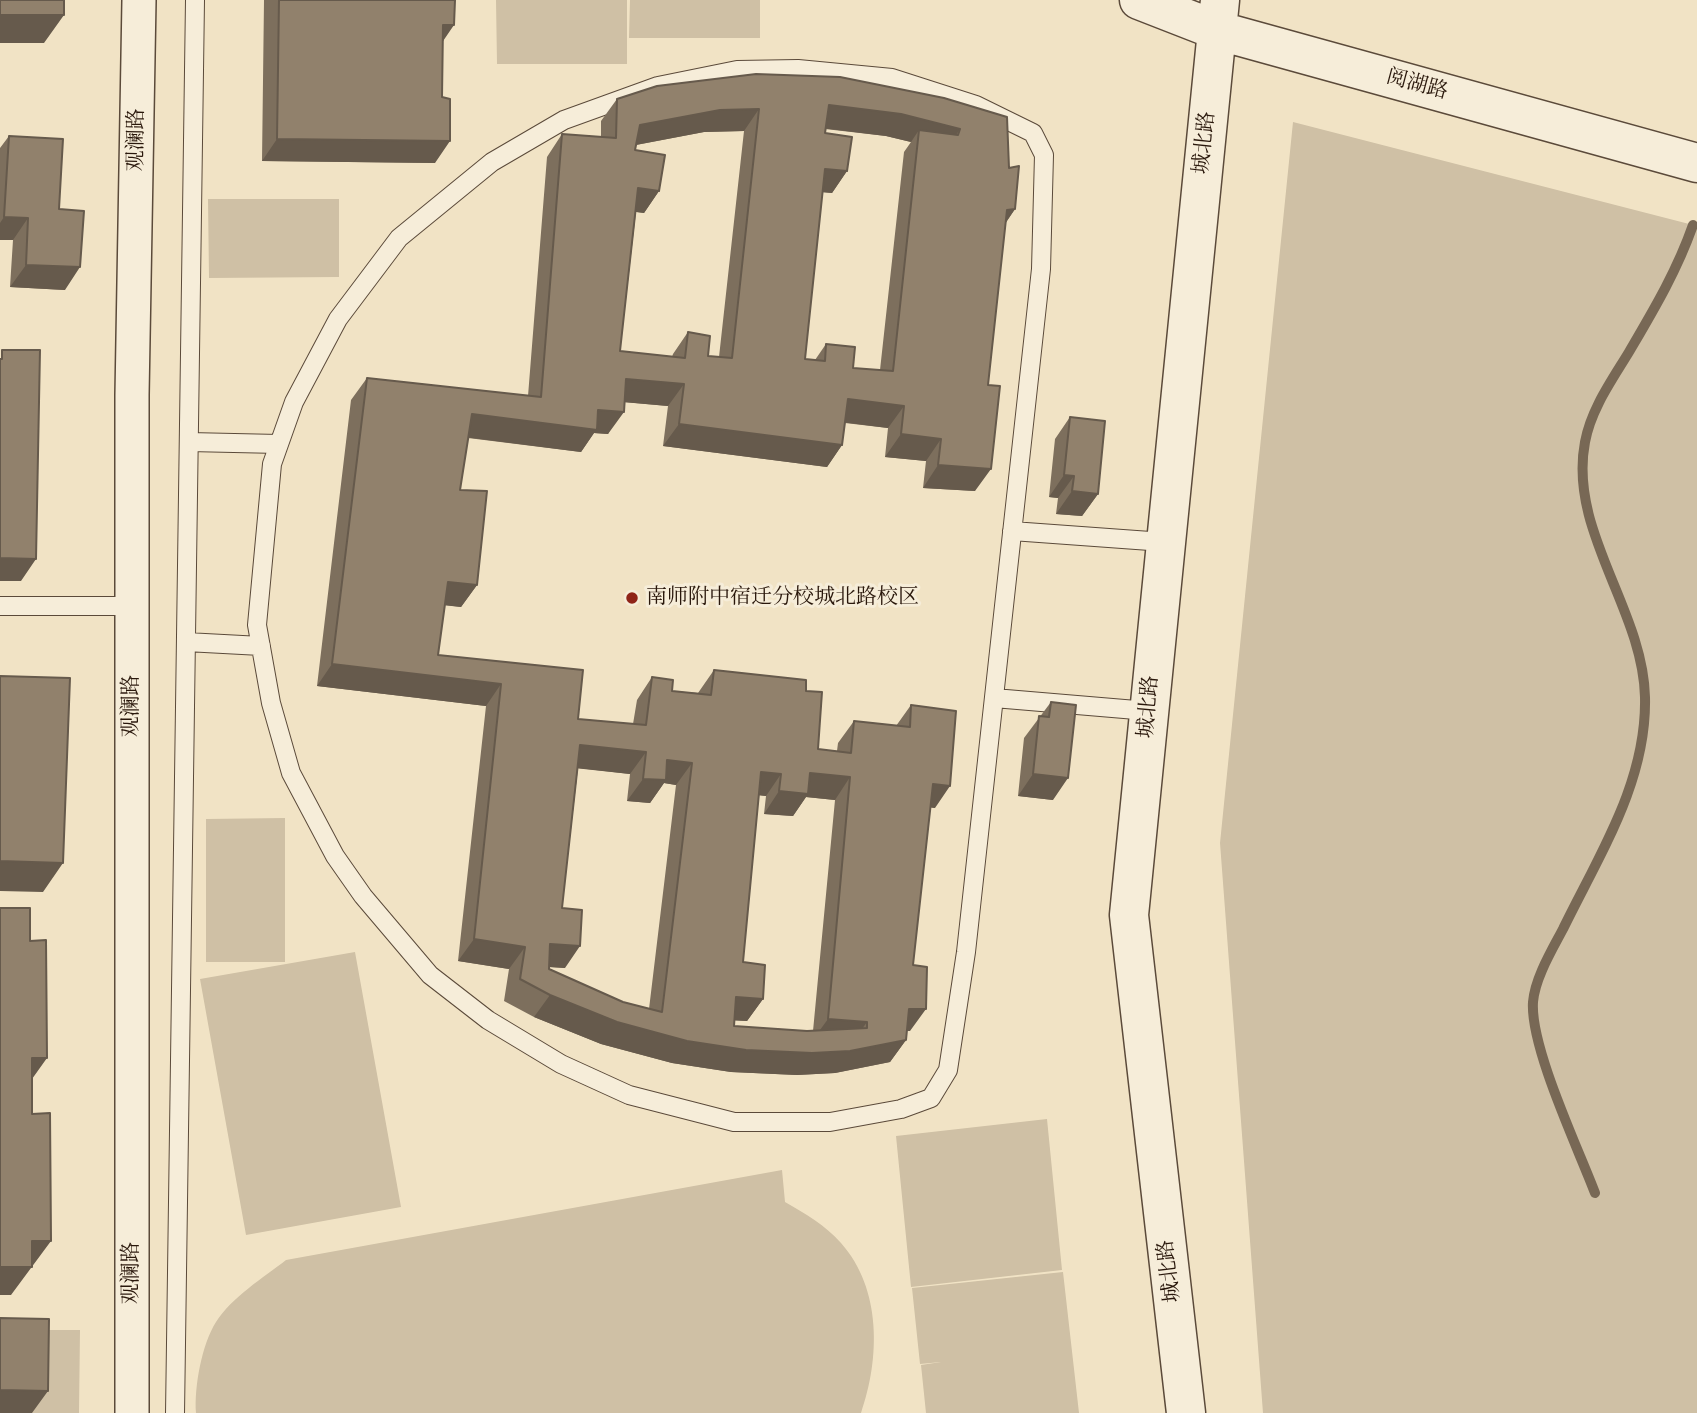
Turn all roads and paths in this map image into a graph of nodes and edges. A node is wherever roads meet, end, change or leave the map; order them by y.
1 (139, 0) edge
2 (195, 0) edge
3 (1139, 0) edge
4 (1218, 15) edge
5 (1697, 163) edge
6 (189, 442) junction
7 (279, 443) junction
8 (1012, 531) junction
9 (1164, 542) junction
10 (0, 606) edge
11 (132, 606) junction
12 (186, 642) junction
13 (261, 646) junction
14 (994, 698) junction
15 (1148, 711) junction
16 (132, 1413) edge
17 (175, 1413) edge
18 (1186, 1413) edge

1 - 11 street, 观澜路
2 - 6 lane
3 - 4 street, 阅湖路
4 - 5 street, 阅湖路
4 - 9 street, 城北路
6 - 7 lane
6 - 12 lane
7 - 8 lane
7 - 13 lane
8 - 9 lane
8 - 14 lane
9 - 15 street, 城北路
10 - 11 lane
11 - 16 street, 观澜路
12 - 13 lane
12 - 17 lane
13 - 14 lane
14 - 15 lane
15 - 18 street, 城北路

